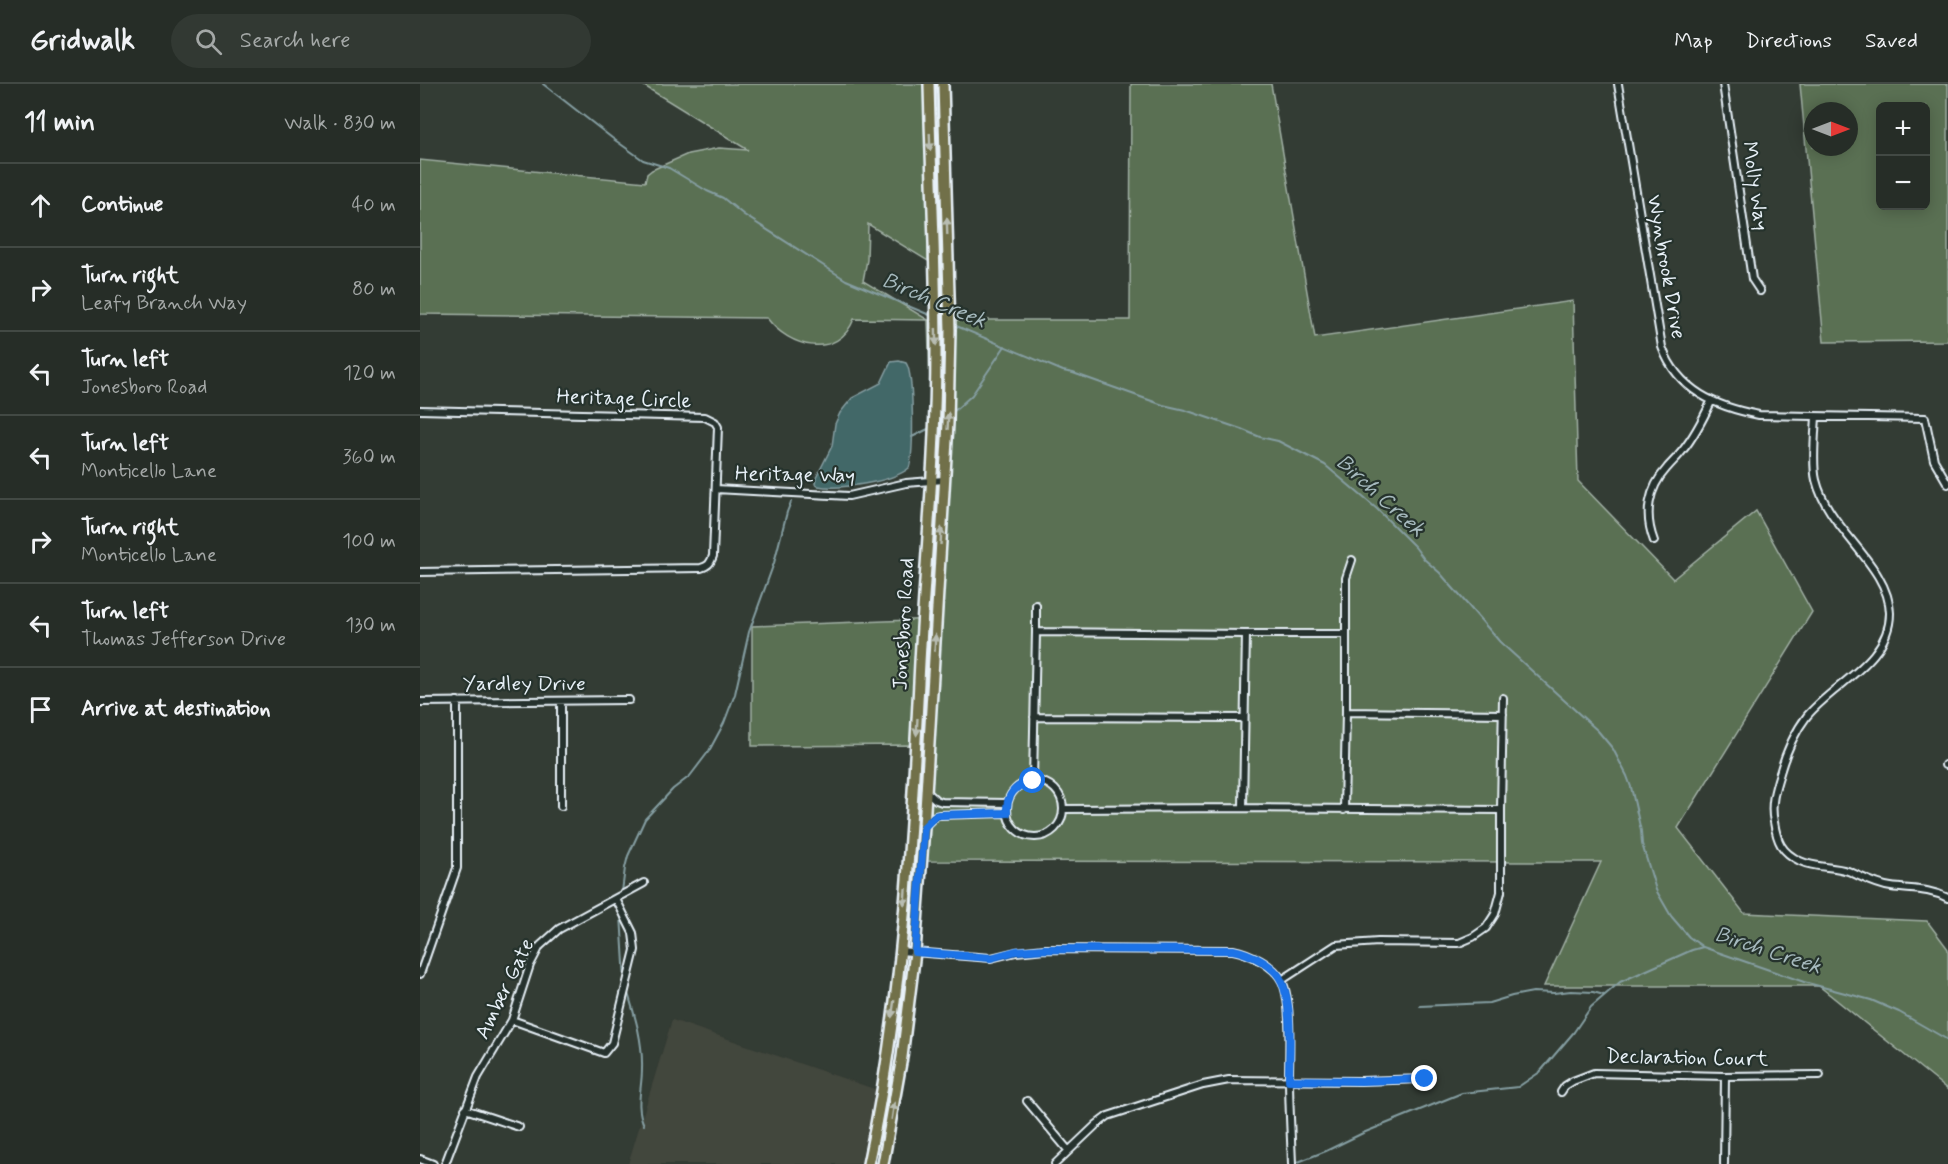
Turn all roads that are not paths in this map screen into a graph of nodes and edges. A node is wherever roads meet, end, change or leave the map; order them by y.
1 (929, 84) edge
2 (943, 84) edge
3 (1618, 84) edge
4 (1724, 84) edge
5 (1760, 291) dead end
6 (1711, 402) junction
7 (420, 410) edge
8 (1816, 417) junction
9 (931, 480) junction
10 (944, 480) junction
11 (1948, 484) edge
12 (716, 489) junction
13 (1654, 542) dead end
14 (1352, 560) dead end
15 (420, 572) edge
16 (1036, 605) dead end
17 (1036, 632) junction
18 (1246, 634) junction
19 (1346, 634) junction
20 (1503, 698) dead end
21 (629, 700) dead end
22 (457, 701) junction
23 (561, 701) junction
24 (420, 702) edge
25 (1346, 712) junction
26 (1503, 714) junction
27 (1034, 717) junction
28 (1245, 718) junction
29 (1033, 781) junction
30 (926, 791) junction
31 (1007, 803) junction
32 (561, 806) dead end
33 (1243, 808) junction
34 (1063, 809) junction
35 (1344, 810) junction
36 (1501, 810) junction
37 (1007, 813) junction
38 (924, 827) junction
39 (644, 883) dead end
40 (1948, 898) edge
41 (616, 899) junction
42 (900, 951) junction
43 (915, 952) junction
44 (420, 974) edge
45 (1282, 980) junction
46 (512, 1020) junction
47 (1725, 1076) junction
48 (1820, 1076) dead end
49 (1425, 1079) dead end
50 (1289, 1080) junction
51 (1561, 1092) dead end
52 (1028, 1101) dead end
53 (465, 1109) junction
54 (519, 1127) dead end
55 (1068, 1150) junction
56 (420, 1160) edge
57 (433, 1164) edge
58 (445, 1164) edge
59 (868, 1164) edge
60 (883, 1164) edge
61 (1055, 1164) edge
62 (1292, 1164) edge
63 (1724, 1164) edge

1 -> 9 main road, Jonesboro Road
10 -> 2 main road, Jonesboro Road
3 - 6 street, Wynbrook Drive
4 - 5 street, Molly Way
6 - 8 street, Wynbrook Drive
6 - 13 street
7 - 12 street, Heritage Circle
8 - 11 street, Wynbrook Drive
8 - 40 street
9 - 10 street, Heritage Way
9 - 12 street, Heritage Way
9 -> 42 main road, Jonesboro Road
30 -> 10 main road, Jonesboro Road
12 - 15 street, Heritage Circle
14 - 19 street
16 - 17 street
17 - 18 street
17 - 27 street
18 - 19 street
18 - 28 street
19 - 25 street
20 - 26 street
21 - 23 street, Yardley Drive
22 - 23 street, Yardley Drive
22 - 24 street, Yardley Drive
22 - 44 street
23 - 32 street
25 - 26 street
25 - 35 street
26 - 36 street
27 - 28 street
27 - 29 street
28 - 33 street
29 - 31 street
29 - 34 street
30 - 31 street
30 - 38 main road, Jonesboro Road
31 - 37 street
33 - 34 street
33 - 35 street
34 - 37 street
35 - 36 street
36 - 45 street
37 - 38 street
38 - 43 main road, Jonesboro Road
39 - 41 street, Amber Gate
41 - 46 street, Amber Gate
41 - 46 street
42 - 43 street
42 -> 59 main road, Jonesboro Road
43 - 45 street
60 -> 43 main road, Jonesboro Road
45 - 50 street
46 - 53 street, Amber Gate
47 - 48 street, Declaration Court
47 - 51 street, Declaration Court
47 - 63 street
49 - 50 street
50 - 55 street
50 - 62 street
52 - 55 street
53 - 54 street
53 - 58 street, Amber Gate
55 - 61 street
56 - 57 street

